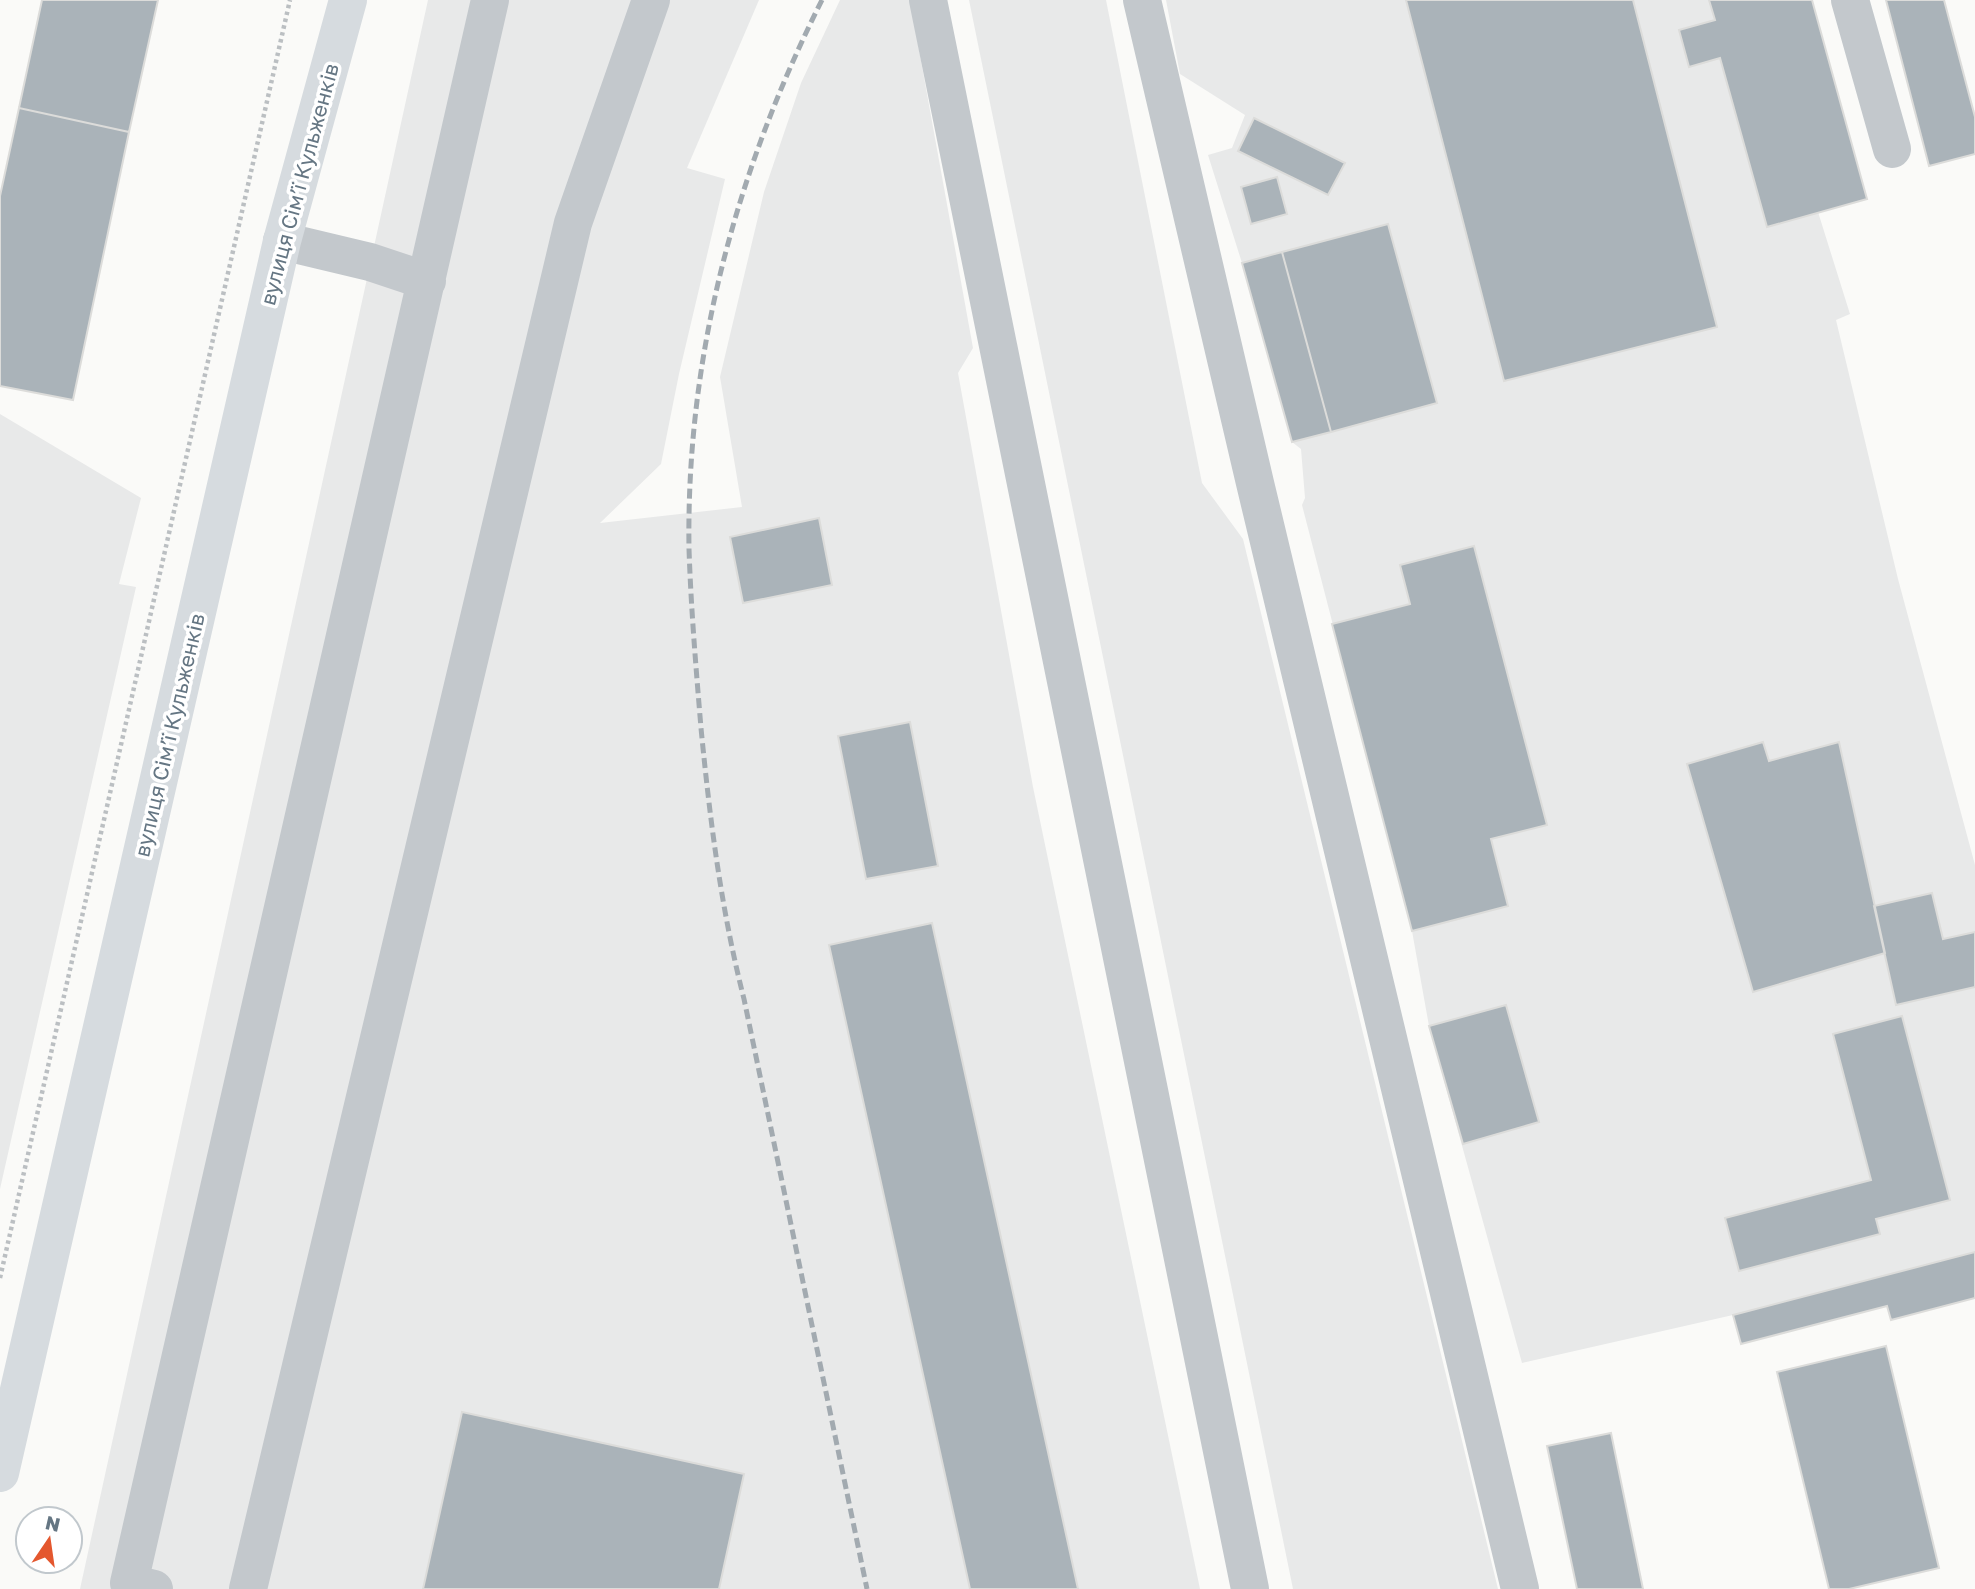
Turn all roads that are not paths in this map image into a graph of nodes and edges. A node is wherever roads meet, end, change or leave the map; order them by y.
1 (348, 0) edge
2 (490, 0) edge
3 (650, 0) edge
4 (928, 0) edge
5 (1142, 0) edge
6 (1850, 0) edge
7 (1892, 149) dead end
8 (282, 241) junction
9 (426, 281) junction
10 (0, 1473) edge
11 (154, 1589) edge
12 (248, 1589) edge
13 (1250, 1589) edge
14 (1520, 1589) edge

1 - 8 main road, вулиця Сімʼї Кульженків
2 - 9 lane
3 - 12 lane
4 - 13 lane
5 - 14 lane
6 - 7 lane
8 - 9 lane
8 - 10 main road, вулиця Сімʼї Кульженків
9 - 11 lane

